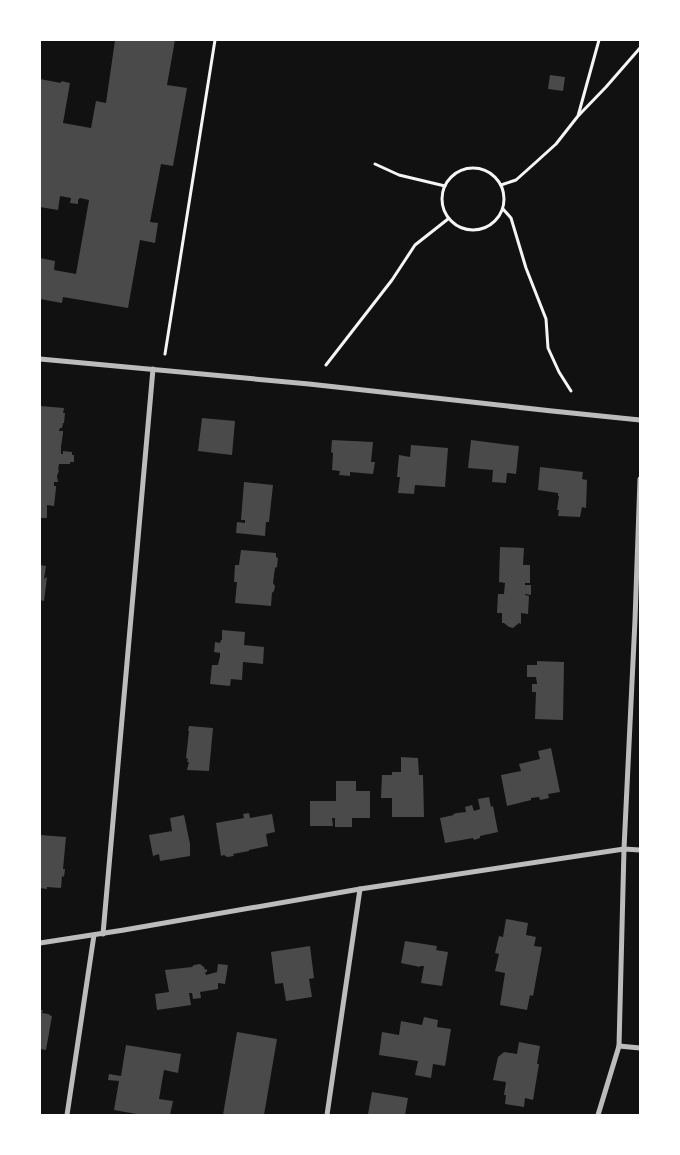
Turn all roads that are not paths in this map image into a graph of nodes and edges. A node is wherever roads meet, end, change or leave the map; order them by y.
1 (40, 358) edge
2 (153, 369) junction
3 (640, 420) edge
4 (640, 479) edge
5 (637, 630) edge
6 (624, 849) junction
7 (640, 850) edge
8 (360, 889) junction
9 (94, 934) junction
10 (103, 934) junction
11 (40, 943) edge
12 (619, 1046) junction
13 (640, 1048) edge
14 (67, 1115) edge
15 (327, 1115) edge
16 (598, 1115) edge

1 - 2 street
2 - 3 street
2 - 10 street
4 - 5 street
5 - 6 street
6 - 7 street
6 - 8 street
6 - 12 street
8 - 10 street
8 - 15 street
9 - 10 street
9 - 11 street
9 - 14 street
12 - 13 street
12 - 16 street

